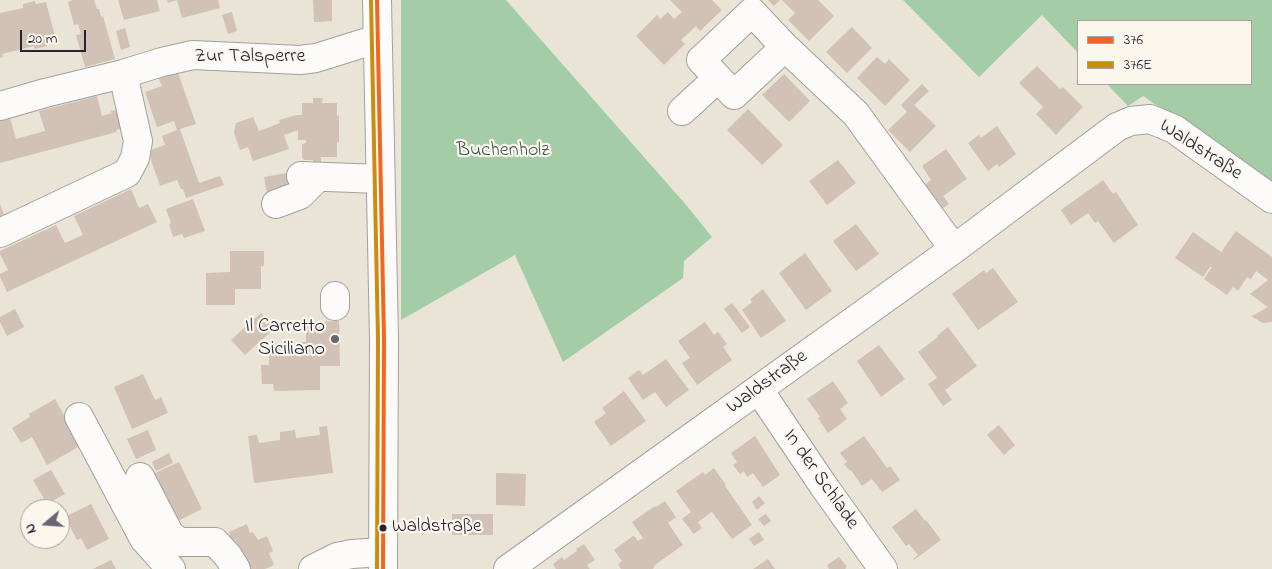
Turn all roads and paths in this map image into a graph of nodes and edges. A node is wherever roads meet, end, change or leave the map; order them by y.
1 (377, 0) edge
2 (377, 39) junction
3 (785, 47) junction
4 (123, 74) junction
5 (718, 78) junction
6 (0, 106) edge
7 (682, 112) dead end
8 (380, 179) junction
9 (1272, 199) edge
10 (276, 204) dead end
11 (0, 233) edge
12 (954, 249) junction
13 (758, 390) junction
14 (79, 417) dead end
15 (140, 477) dead end
16 (383, 561) edge
17 (172, 569) edge
18 (236, 569) edge
19 (313, 569) edge
20 (508, 569) edge
21 (883, 569) edge

1 - 2 street
2 - 4 street, Zur Talsperre
2 - 8 street
3 - 5 street
3 - 5 street
3 - 12 street
4 - 6 street, Zur Talsperre
4 - 11 street
5 - 7 street
8 - 10 street
8 - 16 street
9 - 12 street, Waldstraße
12 - 13 street, Waldstraße
13 - 20 street, Waldstraße
13 - 21 street, In der Schlade
14 - 17 street
15 - 18 street
16 - 19 street

